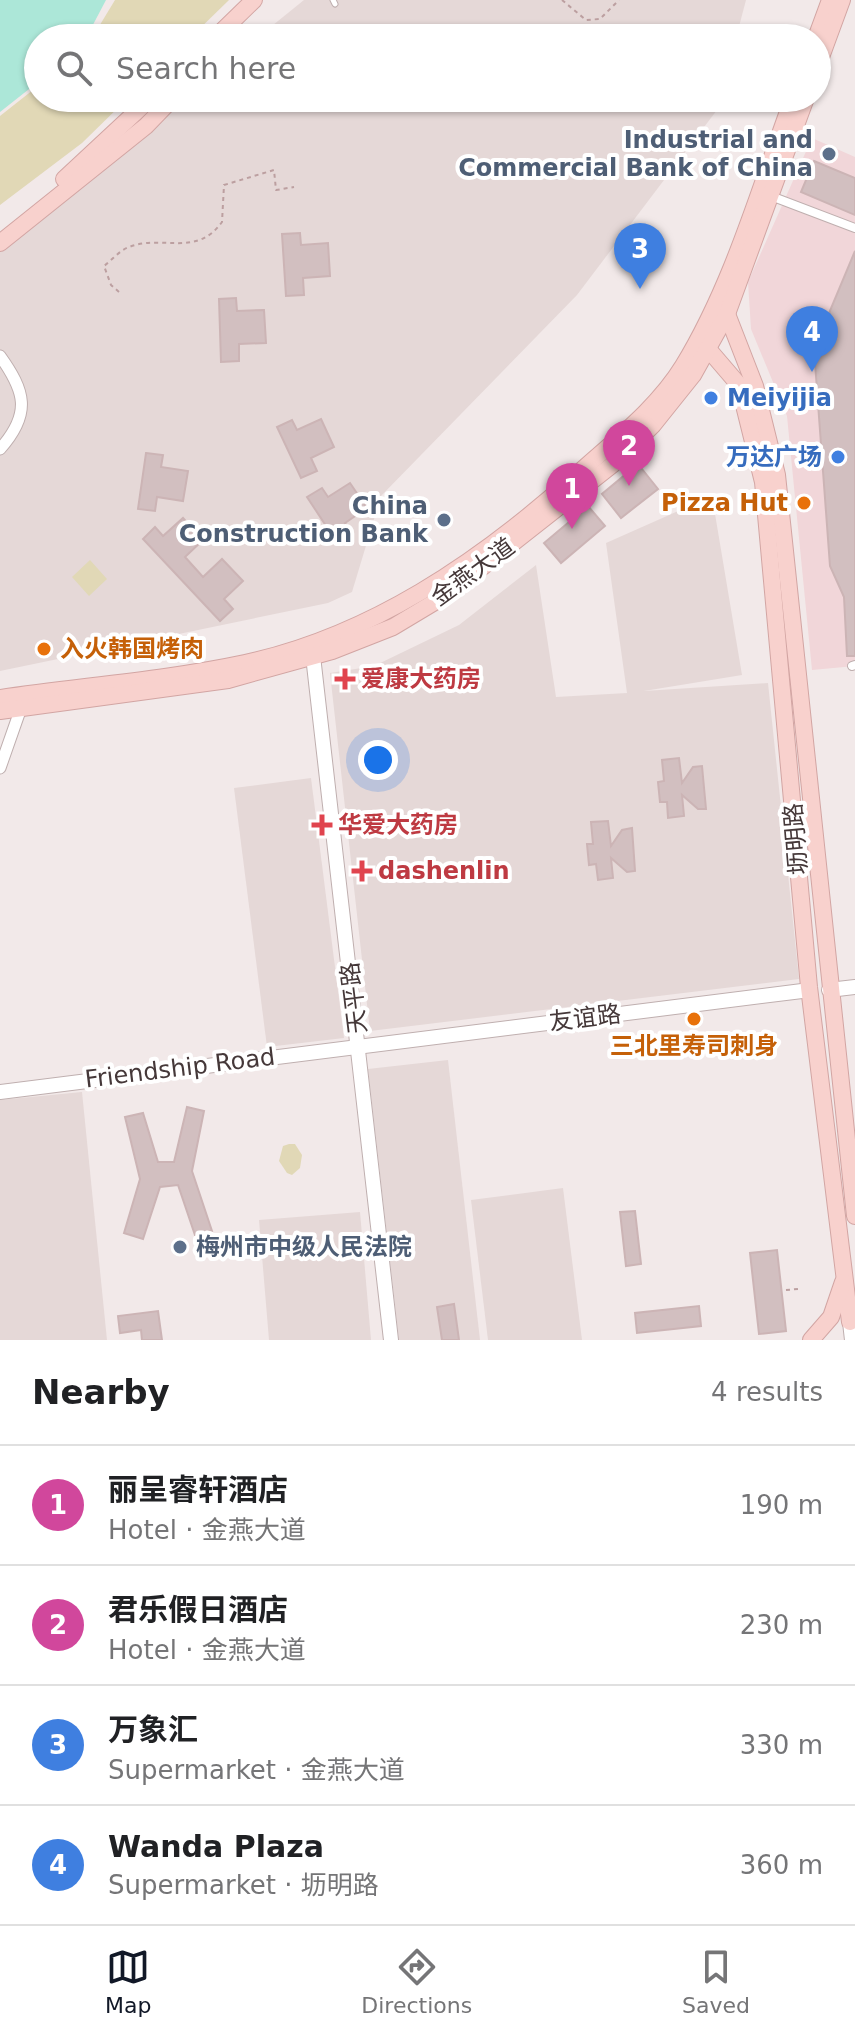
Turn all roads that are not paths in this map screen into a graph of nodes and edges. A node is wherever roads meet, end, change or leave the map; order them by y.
1 (254, 0) edge
2 (267, 0) edge
3 (830, 0) edge
4 (842, 0) edge
5 (229, 24) edge
6 (244, 24) edge
7 (821, 24) edge
8 (831, 30) edge
9 (136, 112) edge
10 (160, 112) edge
11 (788, 112) edge
12 (801, 112) edge
13 (776, 198) dead end
14 (855, 228) edge
15 (0, 235) edge
16 (0, 243) edge
17 (727, 314) junction
18 (709, 350) junction
19 (0, 356) edge
20 (0, 449) edge
21 (313, 656) junction
22 (0, 698) edge
23 (21, 708) junction
24 (0, 711) edge
25 (0, 768) edge
26 (855, 987) edge
27 (810, 990) junction
28 (830, 995) junction
29 (855, 996) edge
30 (360, 1045) junction
31 (0, 1092) edge
32 (855, 1216) edge
33 (845, 1277) junction
34 (850, 1322) joint
35 (391, 1340) edge
36 (811, 1340) edge
37 (852, 1340) edge

1 - 5 main road
2 - 6 main road
3 - 7 main road
4 - 8 main road
9 - 15 main road
10 - 16 main road
11 - 22 main road, 金燕大道
12 - 17 main road, 金燕大道
13 - 14 street
17 - 18 main road, 金燕大道
17 - 28 main road, 坜明路
18 - 21 main road, 金燕大道
18 - 27 main road, 坜明路
19 - 20 street
21 - 23 main road, 金燕大道
21 - 30 street, 天平路
23 - 24 main road, 金燕大道
23 - 25 street
26 - 28 street
27 - 30 street, 友谊路
27 - 33 main road, 坜明路
28 - 29 street
28 - 32 main road, 坜明路
30 - 31 street, Friendship Road
30 - 35 street, 天平路
33 - 34 main road, 坜明路
33 - 36 main road
34 - 37 street, 坜明路

